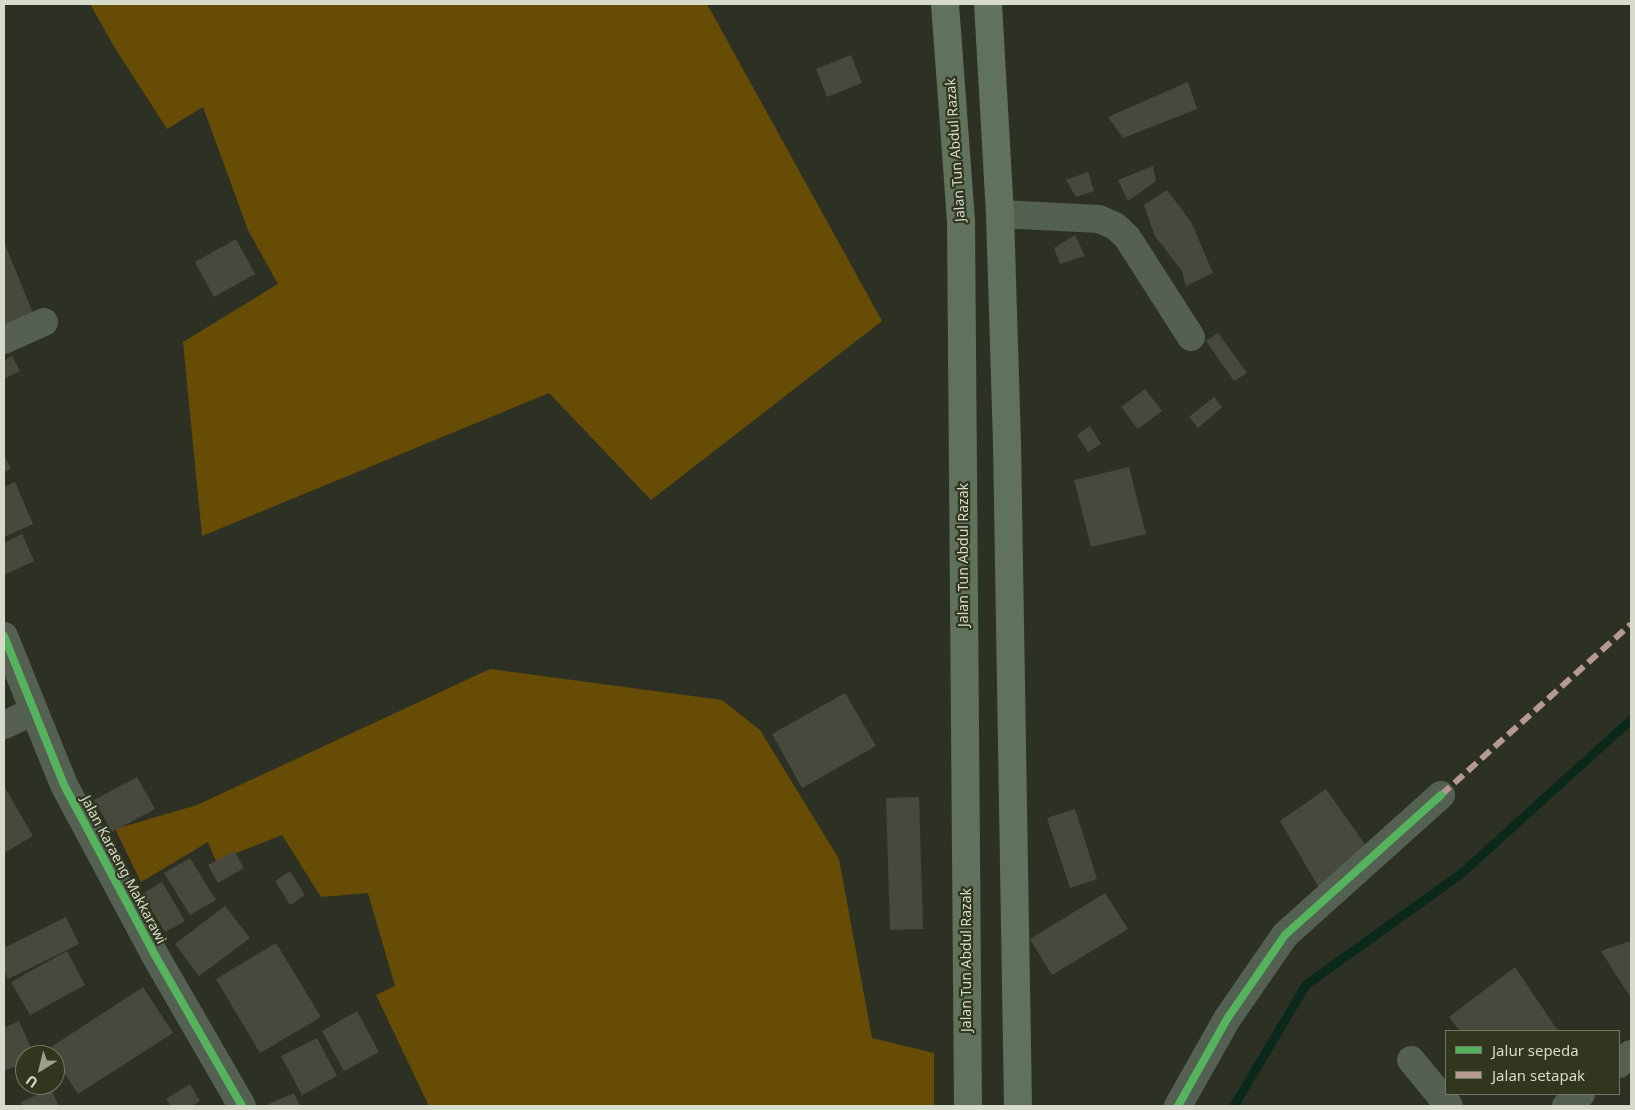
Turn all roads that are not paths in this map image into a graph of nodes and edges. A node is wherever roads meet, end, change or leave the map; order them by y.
1 (945, 4) edge
2 (988, 4) edge
3 (1000, 214) junction
4 (44, 322) dead end
5 (1192, 337) dead end
6 (4, 340) edge
7 (4, 636) edge
8 (34, 711) junction
9 (4, 726) edge
10 (1441, 795) dead end
11 (1631, 1054) edge
12 (1410, 1060) dead end
13 (1620, 1063) edge
14 (1580, 1095) edge
15 (242, 1106) edge
16 (968, 1106) edge
17 (1018, 1106) edge
18 (1178, 1106) edge
19 (1449, 1106) edge
20 (1566, 1106) edge

1 - 16 main road, Jalan Tun Abdul Razak
2 - 3 main road
3 - 5 street
3 - 17 main road
4 - 6 street
7 - 8 street, Jalan Karaeng Makkarawi
8 - 9 street
8 - 15 street, Jalan Karaeng Makkarawi
10 - 18 street
11 - 13 street
12 - 19 street
14 - 20 street

